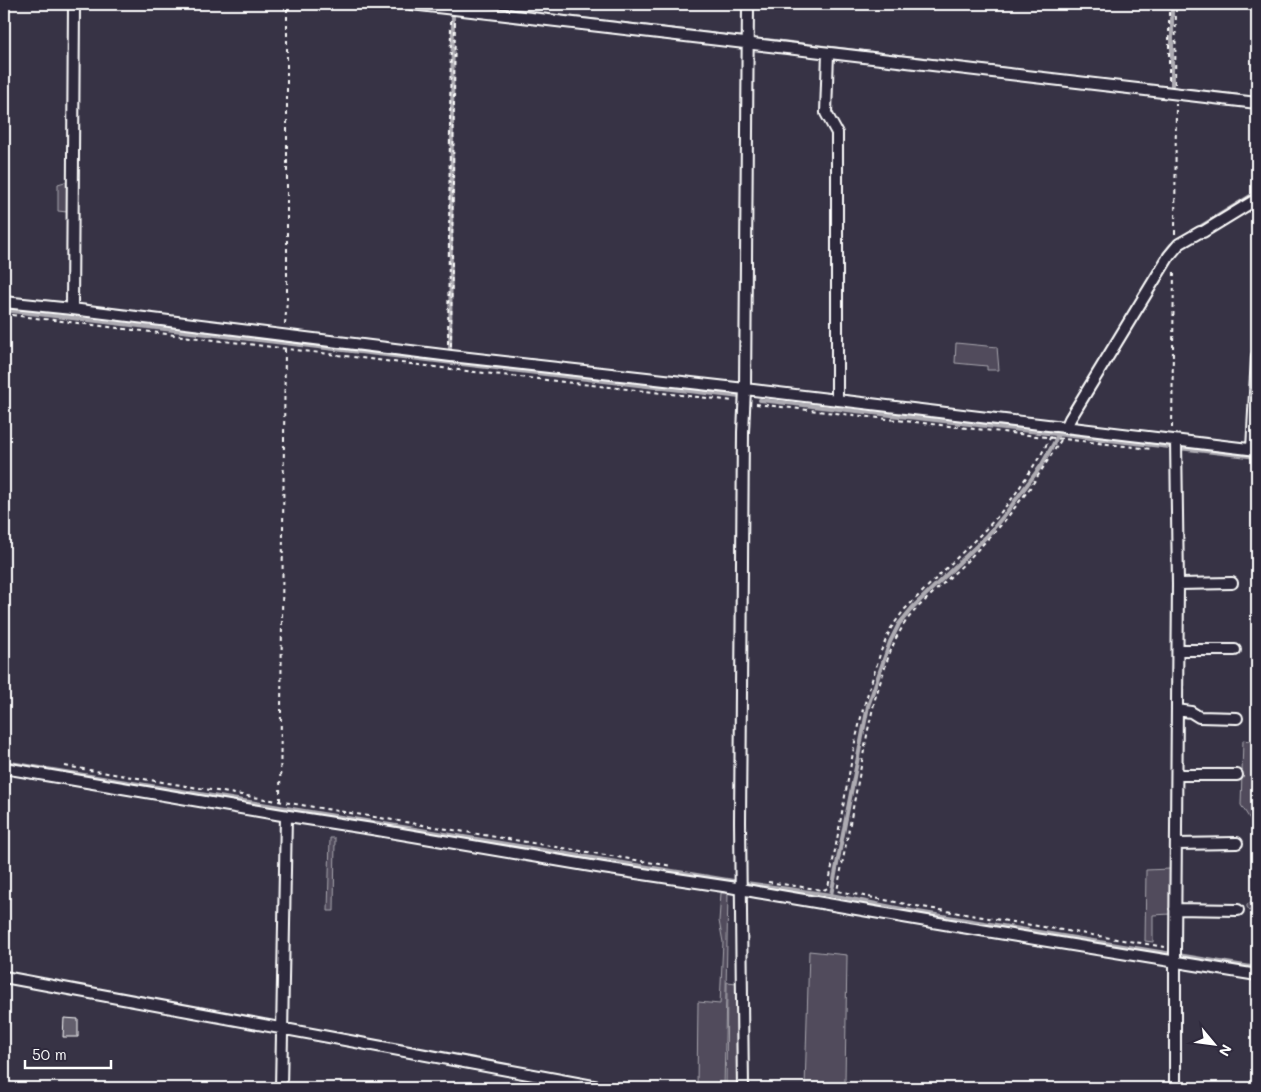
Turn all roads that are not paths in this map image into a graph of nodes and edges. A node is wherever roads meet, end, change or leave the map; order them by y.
1 (74, 4) edge
2 (411, 4) edge
3 (748, 4) edge
4 (748, 43) junction
5 (828, 53) junction
6 (1257, 103) edge
7 (1257, 199) edge
8 (4, 302) edge
9 (72, 309) junction
10 (1257, 356) edge
11 (746, 390) junction
12 (837, 400) junction
13 (1062, 433) junction
14 (1175, 444) junction
15 (1255, 450) edge
16 (1232, 583) dead end
17 (1178, 584) junction
18 (1178, 650) junction
19 (1235, 650) dead end
20 (1177, 710) junction
21 (1237, 718) dead end
22 (4, 768) edge
23 (1177, 775) junction
24 (1237, 775) dead end
25 (286, 816) junction
26 (1237, 843) dead end
27 (1176, 844) junction
28 (741, 885) junction
29 (1176, 909) junction
30 (1238, 910) dead end
31 (1175, 954) junction
32 (1257, 975) edge
33 (4, 977) edge
34 (282, 1028) junction
35 (281, 1088) edge
36 (604, 1088) edge
37 (743, 1088) edge
38 (1175, 1088) edge

1 - 9 street
2 - 4 street
3 - 4 street
4 - 5 street
4 - 11 street
5 - 6 street
5 - 12 street
7 - 13 street
8 - 9 street
9 - 11 street
10 - 15 street
11 - 12 street
11 - 28 street
12 - 13 street
13 - 14 street
14 - 15 street
14 - 17 street
16 - 17 street
17 - 18 street
18 - 19 street
18 - 20 street
20 - 21 street
20 - 23 street
22 - 25 street
23 - 24 street
23 - 27 street
25 - 28 street
25 - 34 street
26 - 27 street
27 - 29 street
28 - 31 street
28 - 37 street
29 - 30 street
29 - 31 street
31 - 32 street
31 - 38 street
33 - 34 street
34 - 35 street
34 - 36 street

